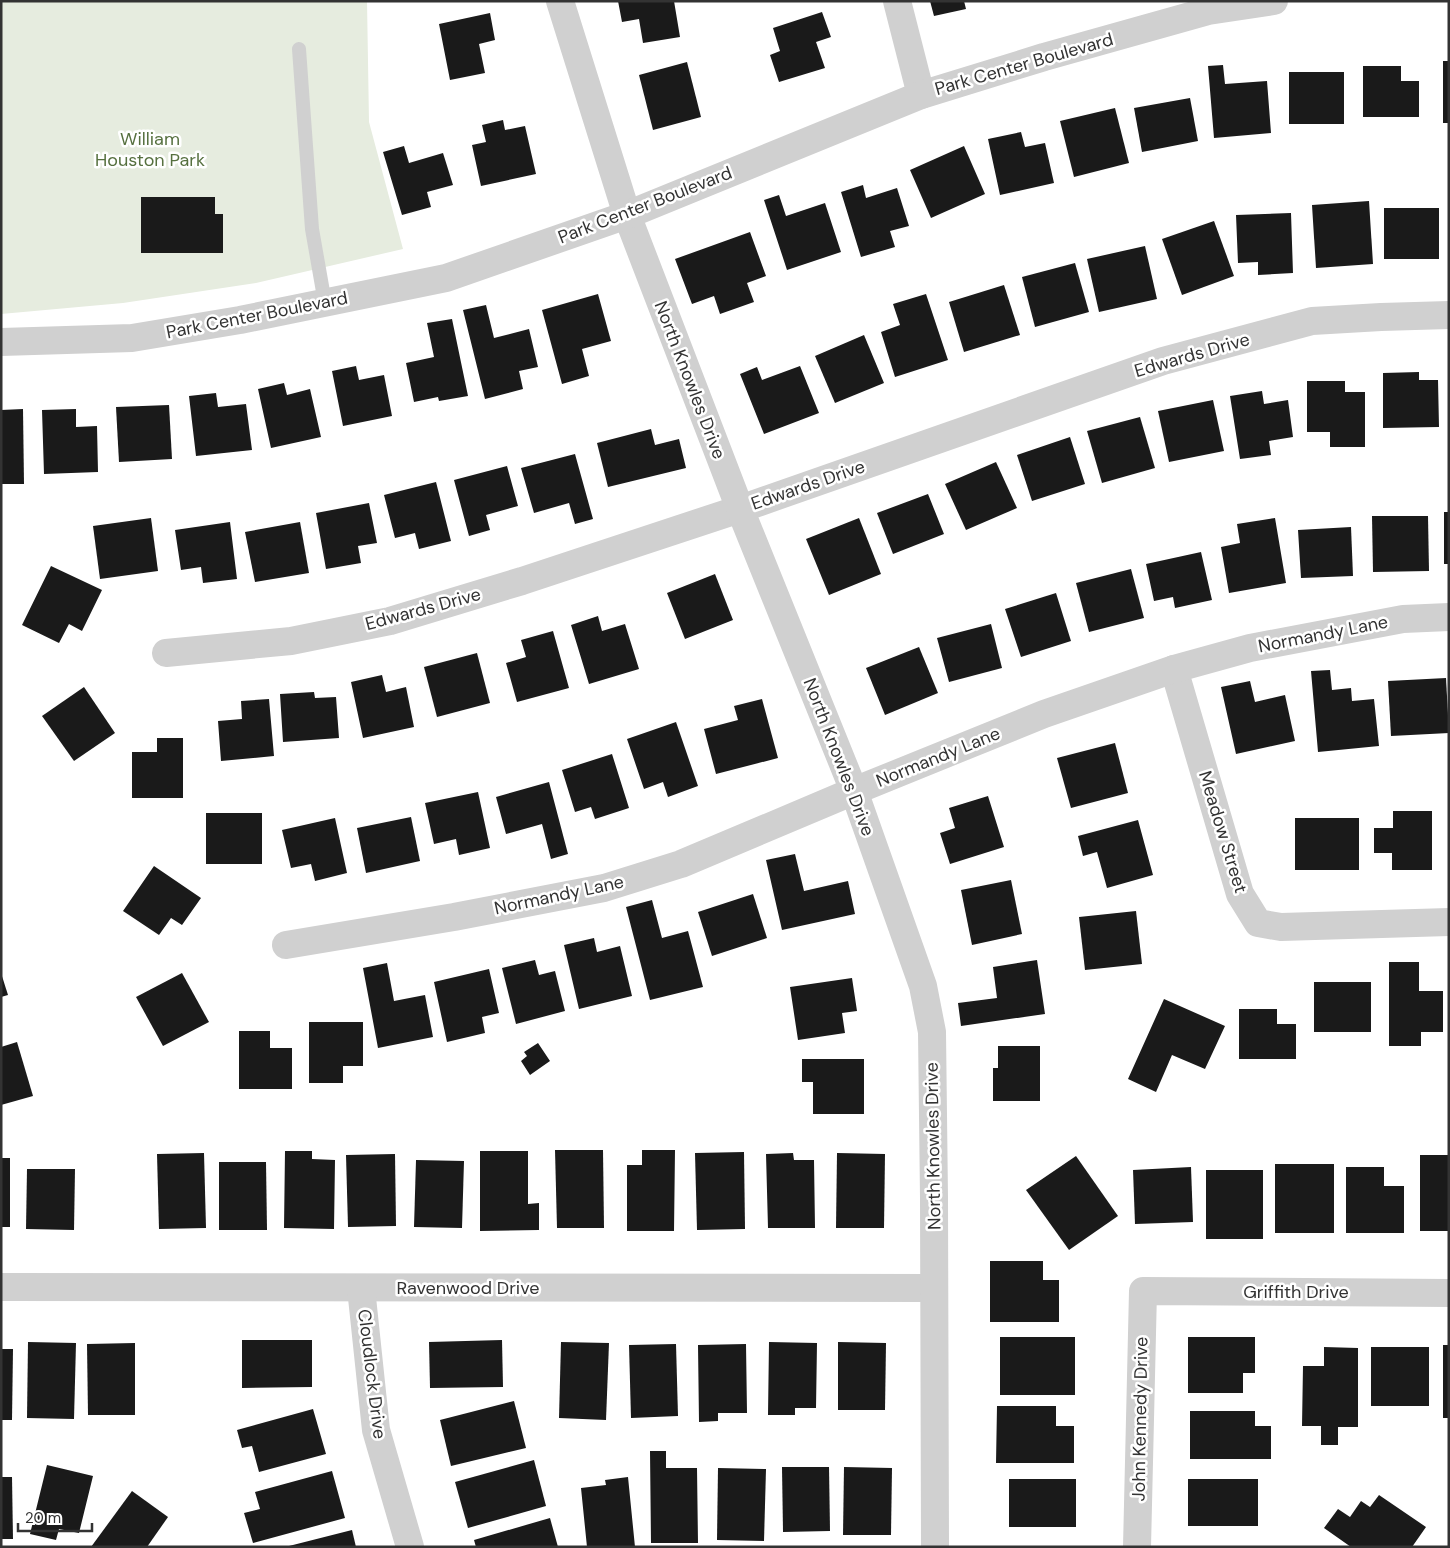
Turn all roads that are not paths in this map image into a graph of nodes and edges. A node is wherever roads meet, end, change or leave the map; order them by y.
1 (560, 1) edge
2 (897, 1) edge
3 (1274, 1) edge
4 (299, 49) dead end
5 (921, 94) junction
6 (626, 215) junction
7 (325, 303) junction
8 (1449, 315) edge
9 (1, 342) edge
10 (740, 509) junction
11 (1449, 617) edge
12 (166, 653) dead end
13 (1174, 669) junction
14 (854, 791) junction
15 (1449, 922) edge
16 (286, 945) dead end
17 (1, 1287) edge
18 (361, 1288) junction
19 (934, 1288) junction
20 (1143, 1291) joint
21 (1449, 1293) edge
22 (410, 1547) edge
23 (935, 1547) edge
24 (1137, 1547) edge

1 - 6 street, North Knowles Drive
2 - 5 street
3 - 5 street, Park Center Boulevard
4 - 7 lane
5 - 6 street, Park Center Boulevard
6 - 7 street, Park Center Boulevard
6 - 10 street, North Knowles Drive
7 - 9 street, Park Center Boulevard
8 - 10 street, Edwards Drive
10 - 12 street, Edwards Drive
10 - 14 street, North Knowles Drive
11 - 13 street, Normandy Lane
13 - 14 street, Normandy Lane
13 - 15 street, Meadow Street
14 - 16 street, Normandy Lane
14 - 19 street, North Knowles Drive
17 - 18 street, Ravenwood Drive
18 - 19 street, Ravenwood Drive
18 - 22 street, Cloudlock Drive
19 - 23 street, North Knowles Drive
20 - 21 street, Griffith Drive
20 - 24 street, John Kennedy Drive

